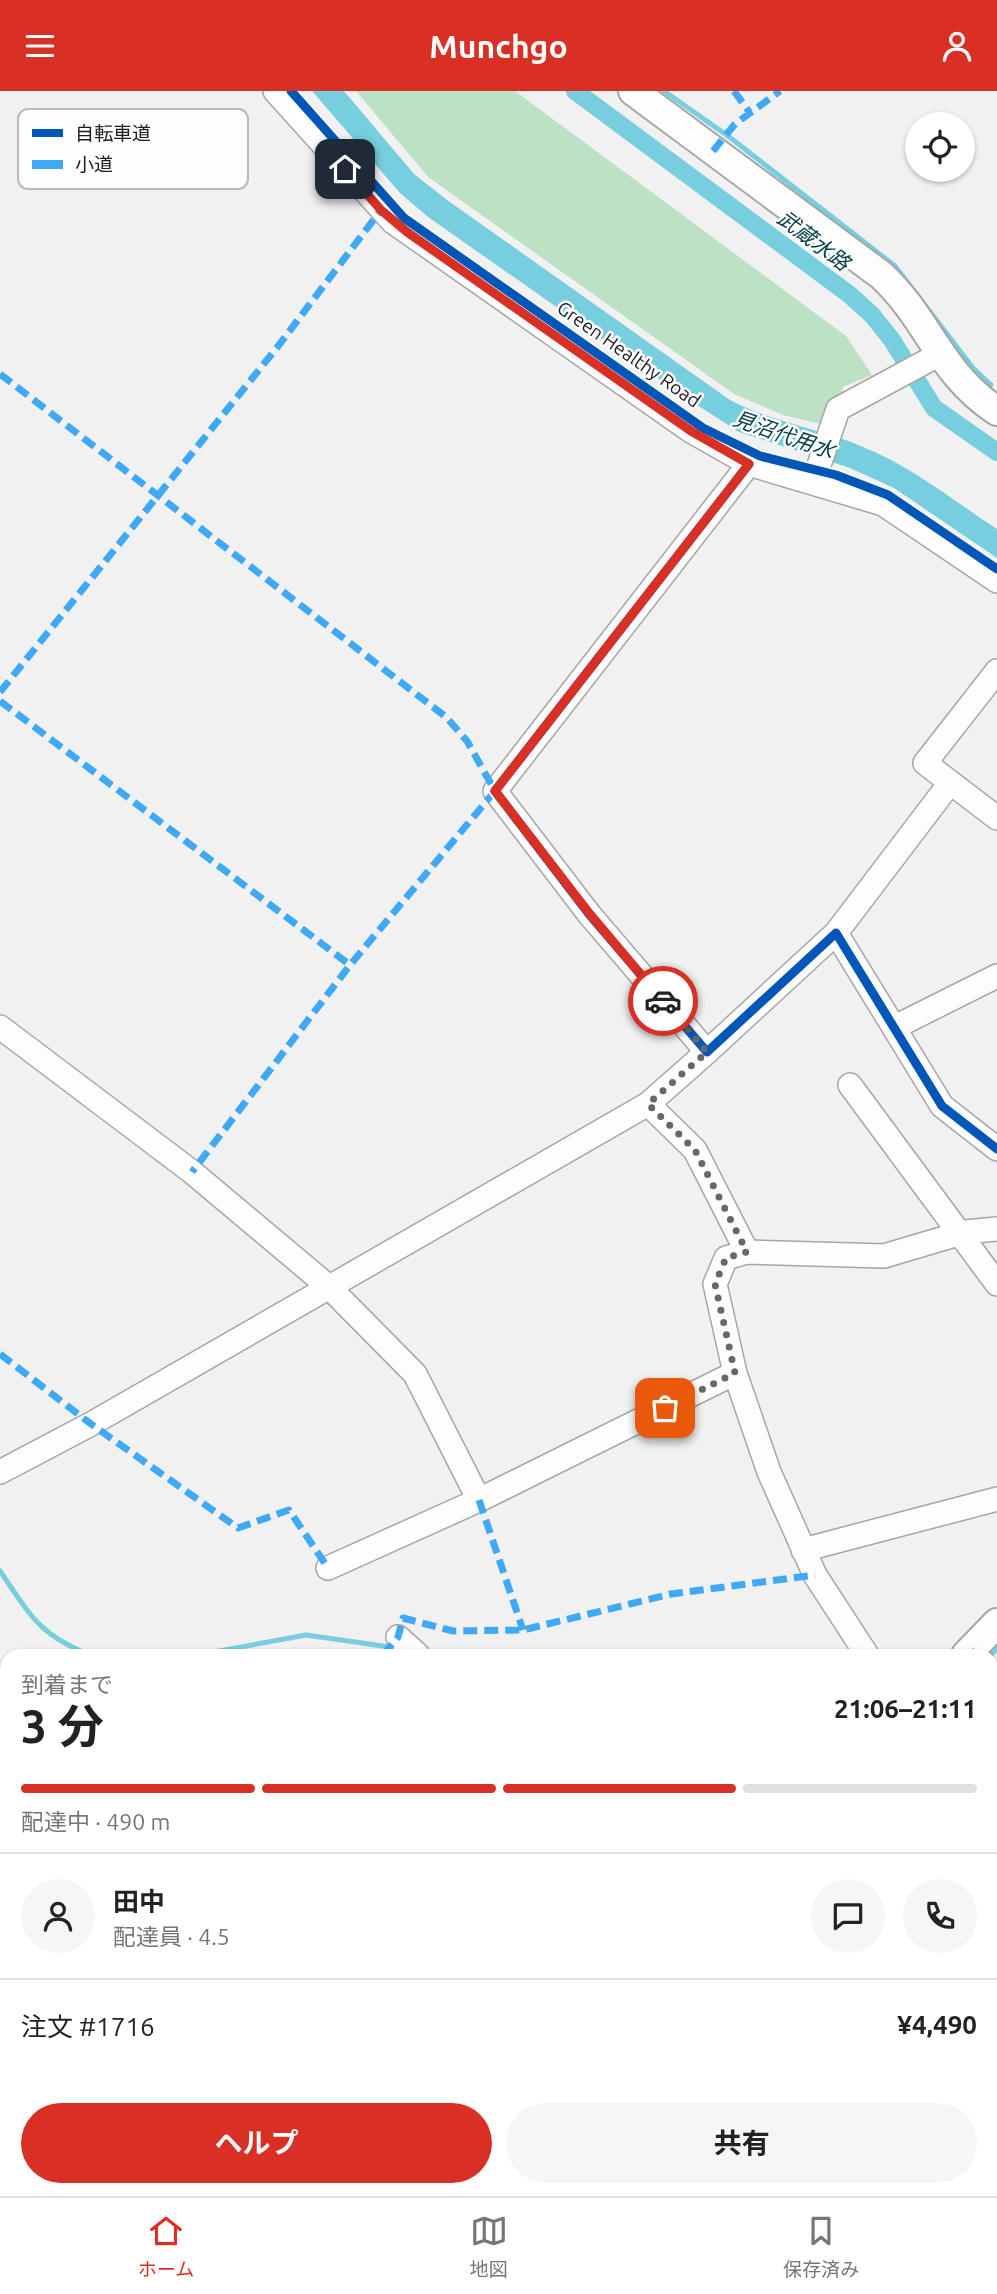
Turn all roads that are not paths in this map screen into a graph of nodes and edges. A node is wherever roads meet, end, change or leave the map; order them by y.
1 (275, 91) edge
2 (633, 91) edge
3 (933, 358) junction
4 (994, 402) edge
5 (749, 464) junction
6 (813, 483) junction
7 (997, 581) edge
8 (997, 671) edge
9 (950, 783) junction
10 (997, 818) edge
11 (836, 933) junction
12 (997, 976) edge
13 (0, 1027) edge
14 (895, 1027) junction
15 (707, 1052) junction
16 (850, 1085) dead end
17 (648, 1104) junction
18 (997, 1149) edge
19 (997, 1230) edge
20 (961, 1234) junction
21 (747, 1252) junction
22 (997, 1284) edge
23 (329, 1287) junction
24 (735, 1373) junction
25 (0, 1472) edge
26 (997, 1499) edge
27 (479, 1500) junction
28 (803, 1550) junction
29 (328, 1569) dead end
30 (997, 1623) edge
31 (863, 1649) edge
32 (972, 1649) edge

1 - 5 street
2 - 3 main road
3 - 4 main road
3 - 6 street
5 - 6 street
5 - 15 street
6 - 7 street
8 - 9 street
9 - 10 street
9 - 11 street
11 - 14 street
11 - 15 street
12 - 14 street
13 - 23 street
14 - 18 street
15 - 17 street
16 - 20 street
17 - 21 street
17 - 23 street
19 - 20 street
20 - 21 street
20 - 22 street
21 - 24 street
23 - 25 street
23 - 27 street
24 - 27 street
24 - 28 street
26 - 28 street
27 - 29 street
28 - 31 street
30 - 32 main road

